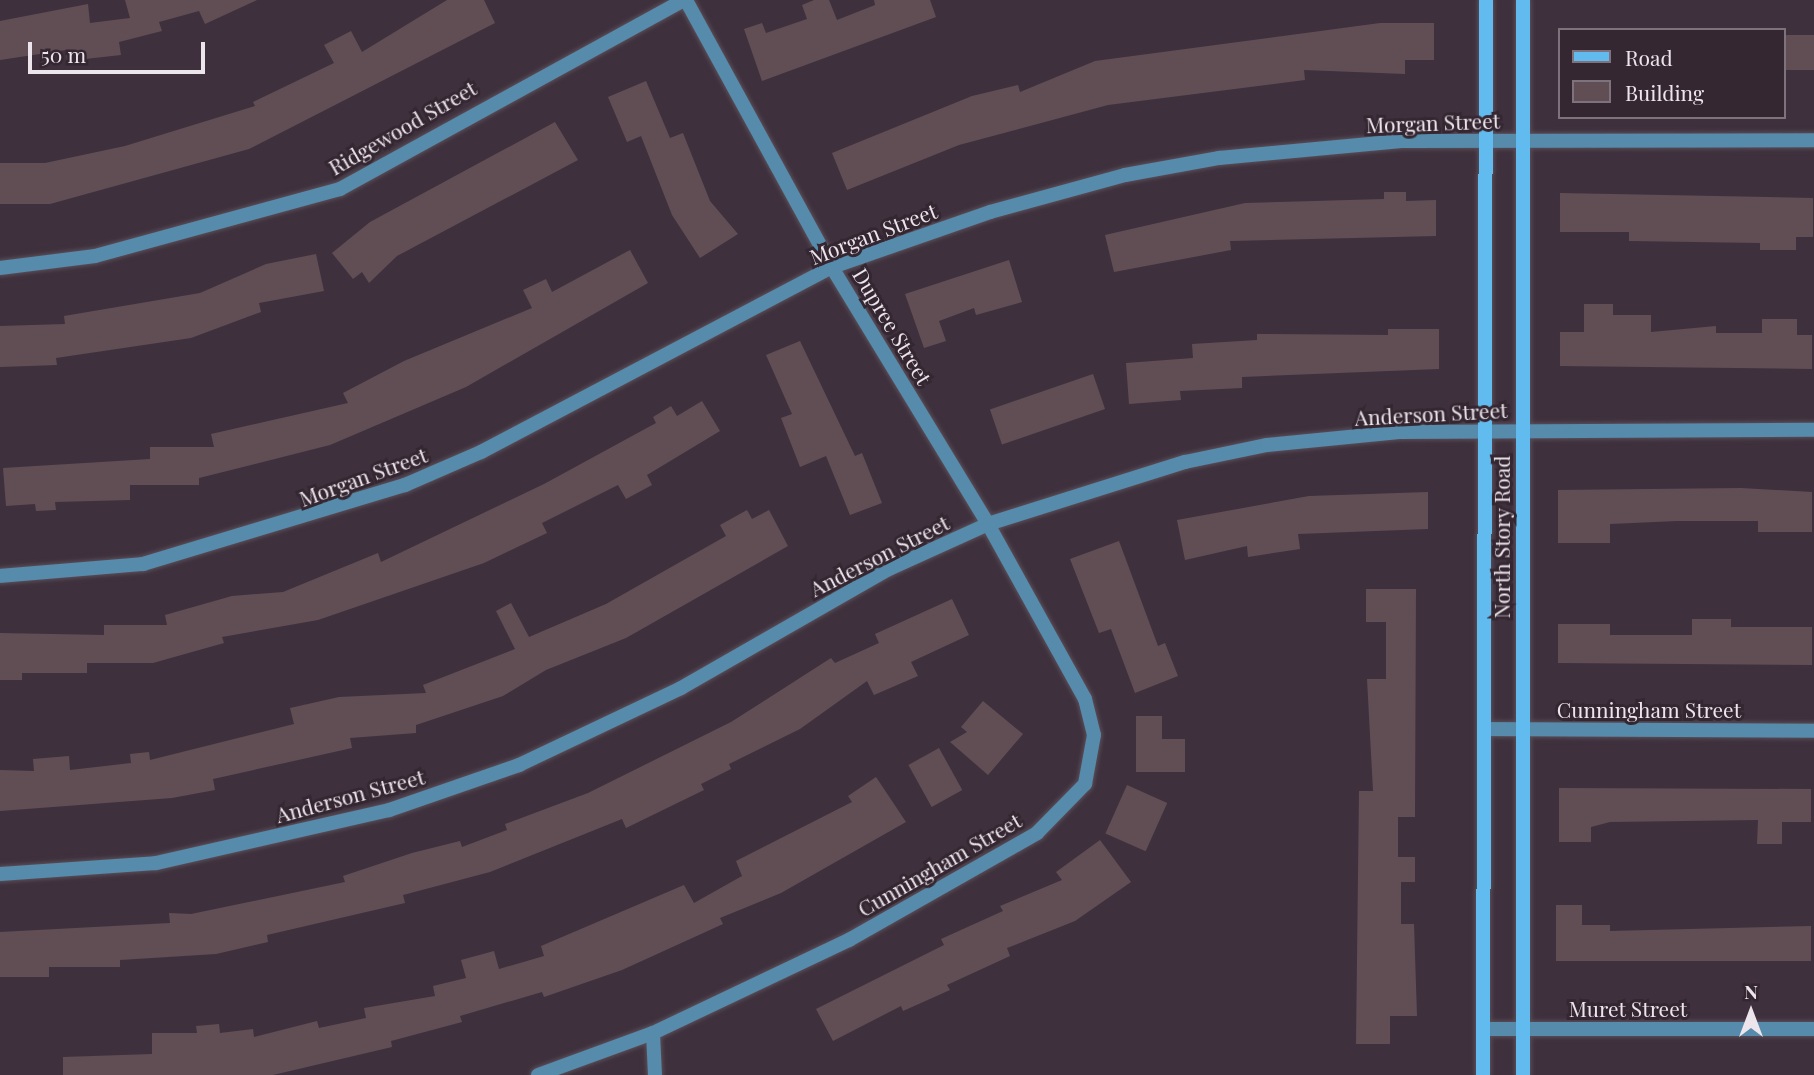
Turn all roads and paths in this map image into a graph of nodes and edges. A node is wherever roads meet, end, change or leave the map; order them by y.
1 (685, 0) edge
2 (1486, 0) edge
3 (1523, 0) edge
4 (1814, 140) edge
5 (1485, 141) junction
6 (1521, 141) junction
7 (832, 267) junction
8 (0, 268) edge
9 (1485, 430) junction
10 (1522, 430) junction
11 (1814, 430) edge
12 (988, 524) junction
13 (0, 576) edge
14 (1484, 729) junction
15 (1521, 730) junction
16 (1814, 731) edge
17 (0, 874) edge
18 (1484, 1029) junction
19 (1523, 1029) junction
20 (1814, 1029) edge
21 (653, 1032) junction
22 (538, 1075) edge
23 (655, 1075) edge
24 (1483, 1075) edge
25 (1523, 1075) edge

1 - 7 street, Dupree Street
1 - 8 street, Ridgewood Street
2 - 5 main road, North Story Road
3 - 6 main road, North Story Road
4 - 6 street, Morgan Street
5 - 6 street, Morgan Street
5 - 7 street, Morgan Street
5 - 9 main road, North Story Road
6 - 10 main road, North Story Road
7 - 12 street, Dupree Street
7 - 13 street, Morgan Street
9 - 10 street, Anderson Street
9 - 12 street, Anderson Street
9 - 14 main road, North Story Road
10 - 11 street, Anderson Street
10 - 15 main road, North Story Road
12 - 17 street, Anderson Street
12 - 21 street, Cunningham Street
14 - 15 street, Cunningham Street
14 - 18 main road, North Story Road
15 - 16 street, Cunningham Street
15 - 19 main road, North Story Road
18 - 19 street, Muret Street
18 - 24 main road, North Story Road
19 - 20 street, Muret Street
19 - 25 main road, North Story Road
21 - 22 street, Cunningham Street
21 - 23 street

